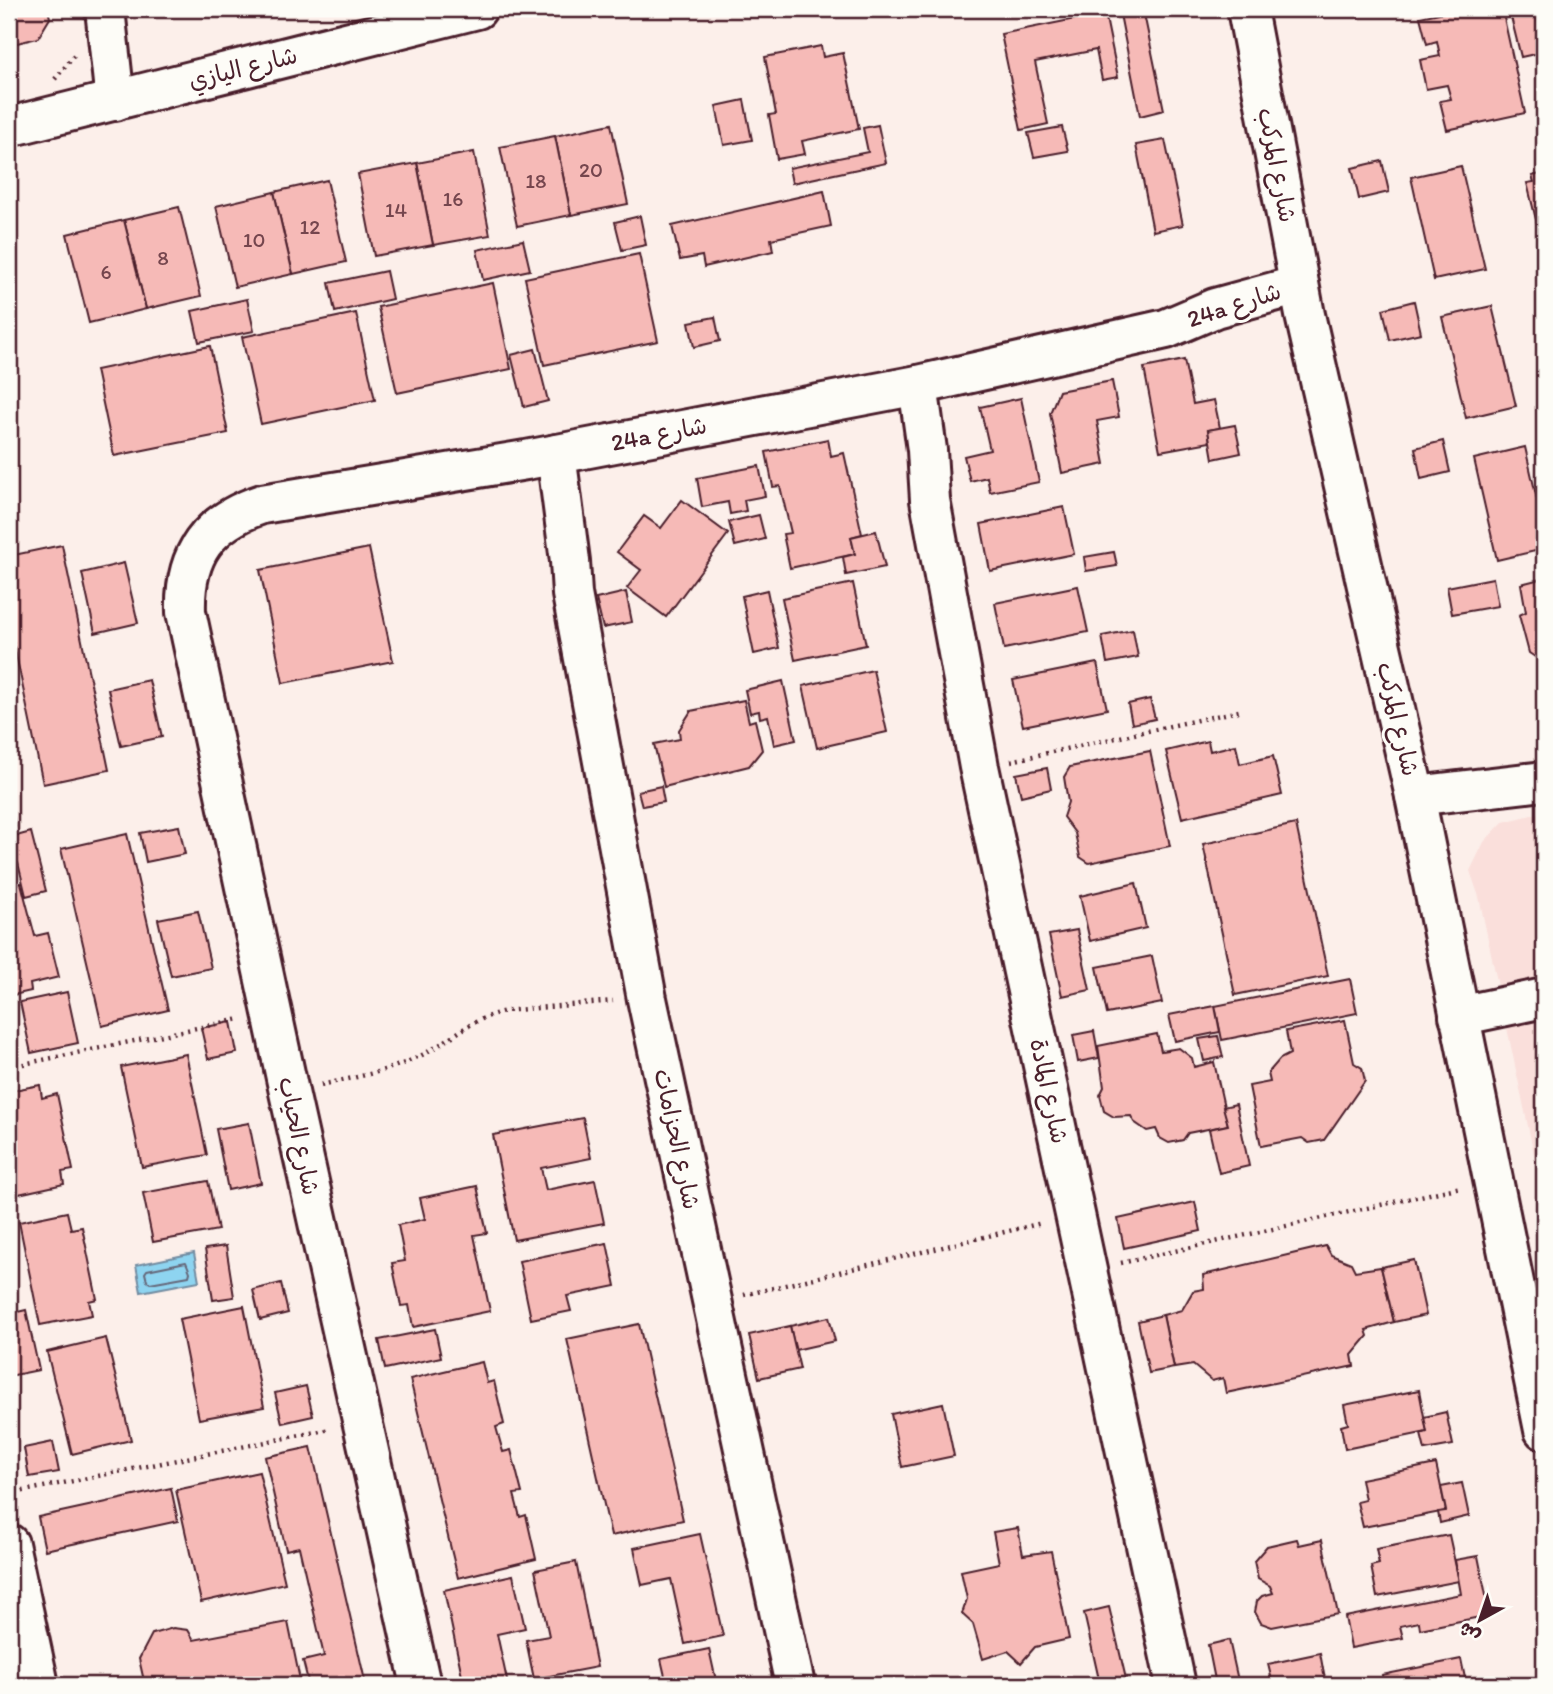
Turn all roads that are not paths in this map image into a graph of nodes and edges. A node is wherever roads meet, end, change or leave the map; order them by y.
1 (105, 9) edge
2 (123, 9) edge
3 (477, 9) edge
4 (1247, 9) edge
5 (131, 97) junction
6 (9, 127) edge
7 (1302, 300) junction
8 (905, 387) junction
9 (541, 457) junction
10 (185, 586) joint
11 (1544, 780) edge
12 (1544, 793) edge
13 (1418, 811) junction
14 (1544, 998) edge
15 (1458, 1016) junction
16 (1544, 1430) edge
17 (9, 1544) edge
18 (39, 1685) edge
19 (421, 1685) edge
20 (795, 1685) edge
21 (1176, 1685) edge

1 - 5 street
2 - 5 street
3 - 5 street, شارع اليازي
4 - 7 street, شارع المركب
5 - 6 street, شارع اليازي
7 - 8 street, 24a شارع
7 - 13 street, شارع المركب
8 - 9 street, 24a شارع
8 - 21 street, شارع المادة
9 - 10 street, 24a شارع
9 - 20 street, شارع الحزامات
10 - 19 street, شارع الحياب
11 - 13 street
12 - 13 street
13 - 15 street, شارع المركب
14 - 15 street
15 - 16 street, شارع المركب
17 - 18 street

